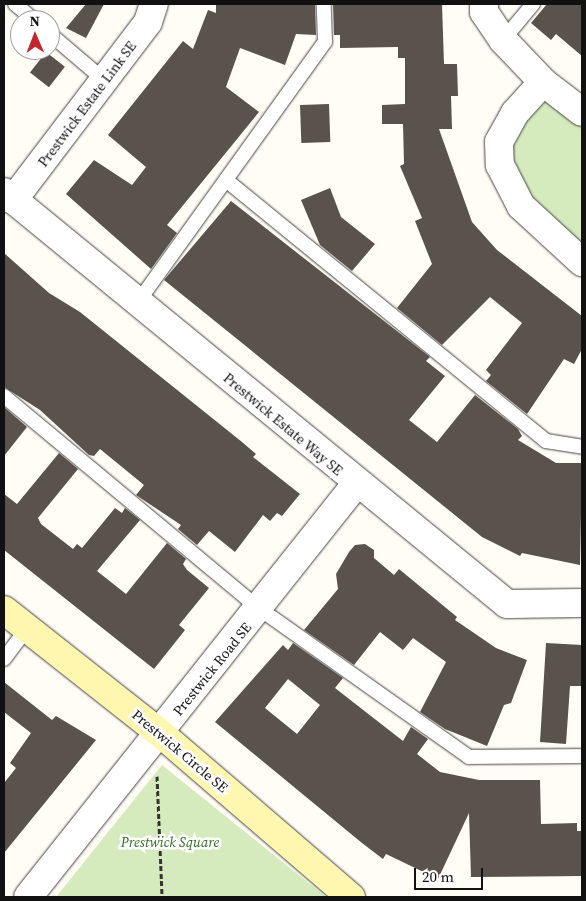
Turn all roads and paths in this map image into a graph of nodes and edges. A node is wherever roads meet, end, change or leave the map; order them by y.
1 (154, 4) edge
2 (324, 4) edge
3 (484, 4) edge
4 (533, 4) edge
5 (503, 40) junction
6 (60, 43) edge
7 (104, 80) junction
8 (543, 82) junction
9 (582, 112) edge
10 (226, 180) junction
11 (8, 196) edge
12 (582, 262) edge
13 (138, 302) junction
14 (4, 396) edge
15 (582, 447) edge
16 (356, 484) junction
17 (582, 603) edge
18 (260, 609) junction
19 (4, 610) edge
20 (27, 629) junction
21 (4, 659) edge
22 (158, 737) junction
23 (582, 756) edge
24 (28, 897) edge
25 (162, 897) edge
26 (351, 897) edge

1 - 7 street, Prestwick Estate Link SE
2 - 10 lane
3 - 5 street
4 - 5 lane
5 - 8 street
6 - 7 lane
7 - 11 street, Prestwick Estate Link SE
8 - 9 street
8 - 12 street
10 - 13 lane
10 - 15 lane
11 - 13 street, Prestwick Estate Way SE
13 - 16 street, Prestwick Estate Way SE
14 - 18 lane
16 - 17 street, Prestwick Estate Way SE
16 - 18 street, Prestwick Road SE
18 - 22 street, Prestwick Road SE
18 - 23 lane
19 - 20 street, Prestwick Circle SE
20 - 21 lane
20 - 22 street, Prestwick Circle SE
22 - 24 street, Prestwick Road SE
22 - 25 path
22 - 26 street, Prestwick Circle SE

